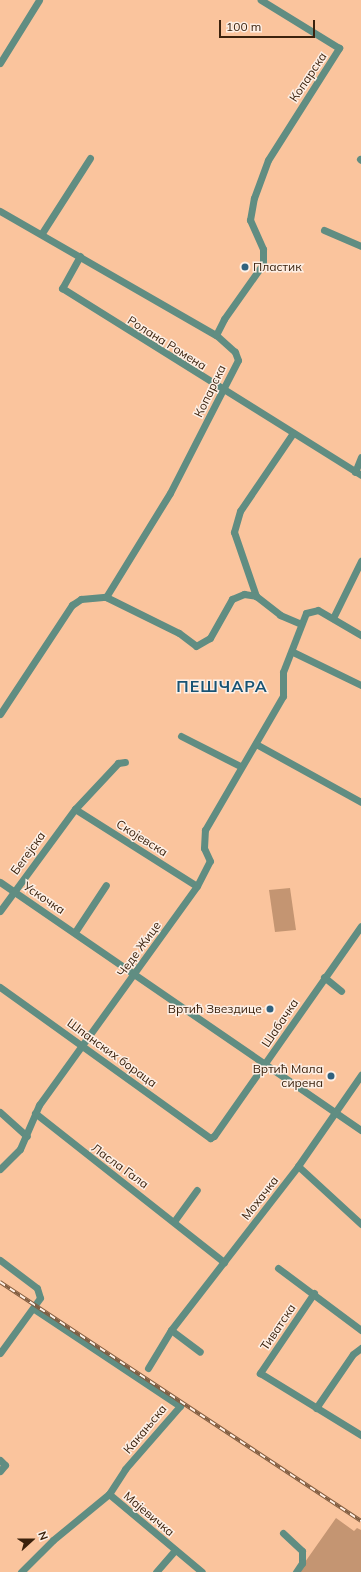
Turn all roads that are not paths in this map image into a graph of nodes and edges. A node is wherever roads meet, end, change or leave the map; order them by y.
1 (39, 0) edge
2 (261, 0) edge
3 (0, 63) edge
4 (90, 158) dead end
5 (0, 211) edge
6 (324, 230) dead end
7 (42, 233) junction
8 (361, 246) edge
9 (80, 256) junction
10 (216, 334) junction
11 (223, 391) junction
12 (293, 433) junction
13 (361, 458) edge
14 (358, 473) edge
15 (361, 561) edge
16 (256, 596) junction
17 (106, 597) junction
18 (333, 618) junction
19 (301, 624) junction
20 (361, 635) edge
21 (293, 652) junction
22 (361, 685) edge
23 (0, 714) edge
24 (181, 736) dead end
25 (256, 744) junction
26 (125, 762) dead end
27 (240, 766) junction
28 (361, 802) edge
29 (75, 808) junction
30 (0, 882) edge
31 (106, 885) dead end
32 (197, 886) junction
33 (14, 891) junction
34 (0, 911) edge
35 (361, 926) edge
36 (76, 932) junction
37 (135, 973) junction
38 (324, 977) junction
39 (0, 987) edge
40 (341, 991) dead end
41 (82, 1044) junction
42 (267, 1062) junction
43 (361, 1075) edge
44 (335, 1110) junction
45 (0, 1112) edge
46 (35, 1112) junction
47 (361, 1130) edge
48 (27, 1136) junction
49 (210, 1138) joint
50 (298, 1166) junction
51 (0, 1169) edge
52 (197, 1190) dead end
53 (175, 1220) junction
54 (361, 1224) edge
55 (0, 1260) edge
56 (224, 1262) junction
57 (278, 1268) dead end
58 (314, 1293) junction
59 (34, 1309) junction
60 (171, 1330) junction
61 (361, 1330) edge
62 (361, 1348) edge
63 (200, 1352) dead end
64 (0, 1353) edge
65 (148, 1368) dead end
66 (316, 1408) junction
67 (361, 1433) edge
68 (0, 1460) edge
69 (0, 1470) edge
70 (109, 1494) junction
71 (283, 1532) dead end
72 (175, 1550) junction
73 (21, 1572) edge
74 (156, 1572) edge
75 (202, 1572) edge
76 (296, 1572) edge

1 - 3 street
2 - 10 street, Копарска
4 - 7 street
5 - 7 street
6 - 8 street
7 - 9 street
9 - 10 street
9 - 11 street, Ролана Ромена
10 - 11 street, Копарска
11 - 12 street, Ролана Ромена
11 - 17 street, Копарска
12 - 14 street, Ролана Ромена
12 - 16 street
13 - 14 street
15 - 18 street
16 - 17 street
16 - 19 street
17 - 23 street
18 - 19 street
18 - 20 street
19 - 21 street
21 - 22 street
21 - 25 street
24 - 27 street
25 - 27 street
25 - 28 street
26 - 29 street, Бегејска
27 - 32 street, Чеде Жице
29 - 32 street, Скојевска
29 - 33 street, Бегејска
30 - 33 street, Ускочка
31 - 36 street
32 - 37 street, Чеде Жице
33 - 34 street, Бегејска
33 - 36 street, Ускочка
35 - 38 street, Шабачка
36 - 37 street, Ускочка
37 - 41 street, Чеде Жице
37 - 42 street, Ускочка
38 - 40 street
38 - 42 street, Шабачка
39 - 41 street, Шпанских бораца
41 - 46 street, Чеде Жице
41 - 49 street, Шпанских бораца
42 - 44 street, Ускочка
42 - 49 street, Шабачка
43 - 44 street, Мохачка
44 - 47 street, Ускочка
44 - 50 street, Мохачка
45 - 48 street
46 - 48 street, Чеде Жице
46 - 53 street, Ласла Гала
48 - 51 street, Чеде Жице
50 - 54 street
50 - 56 street, Мохачка
52 - 53 street
53 - 56 street, Ласла Гала
55 - 59 street
56 - 60 street, Мохачка
57 - 58 street
58 - 61 street
58 - 66 street, Тиватска
59 - 64 street
59 - 70 street, Какањска
60 - 63 street
60 - 65 street, Мохачка
62 - 66 street
66 - 67 street
68 - 69 street
70 - 72 street, Мајевичка
70 - 73 street, Какањска
71 - 76 street
72 - 74 street, Мајевичка
72 - 75 street, Мајевичка

